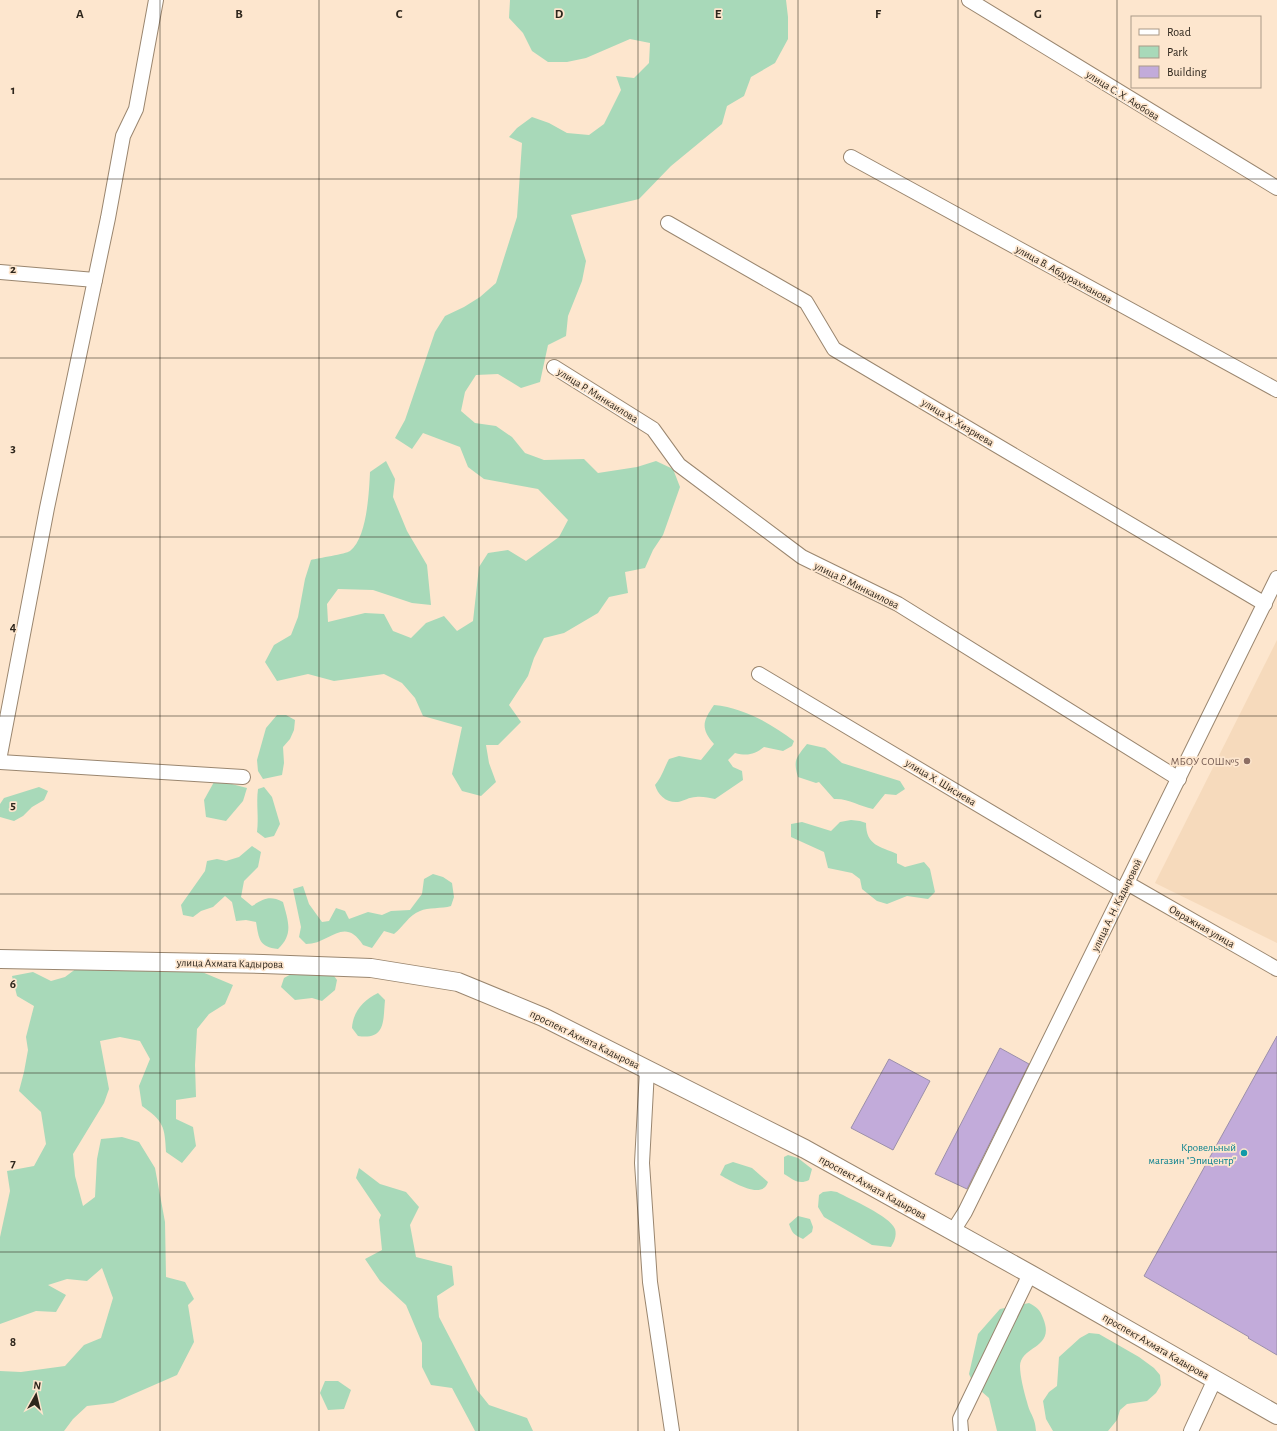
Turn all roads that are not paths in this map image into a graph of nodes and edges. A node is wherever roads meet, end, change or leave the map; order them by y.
1 (156, 0) edge
2 (969, 0) edge
3 (851, 157) dead end
4 (1277, 188) edge
5 (668, 223) dead end
6 (0, 272) edge
7 (95, 280) junction
8 (554, 367) dead end
9 (1277, 390) edge
10 (1276, 585) edge
11 (1265, 604) junction
12 (759, 674) dead end
13 (0, 751) edge
14 (0, 755) edge
15 (0, 762) edge
16 (243, 778) dead end
17 (1179, 778) junction
18 (1125, 887) junction
19 (0, 959) edge
20 (1277, 969) edge
21 (458, 982) joint
22 (647, 1070) junction
23 (953, 1231) junction
24 (1030, 1274) junction
25 (1215, 1379) junction
26 (1277, 1415) edge
27 (672, 1431) edge
28 (961, 1431) edge
29 (1191, 1431) edge

1 - 7 street
2 - 4 street, улица С. Х. Аюбова
3 - 9 street, улица В. Абдурахманова
5 - 11 street, улица Х. Хизриева
6 - 7 street
7 - 13 street
8 - 17 street, улица Р. Минкаилова
10 - 11 street, улица А. Н. Кадыровой
11 - 17 street, улица А. Н. Кадыровой
12 - 18 street, улица Х. Шисиева
13 - 14 street
15 - 16 street
17 - 18 street, улица А. Н. Кадыровой
18 - 20 street, Овражная улица
18 - 23 street, улица А. Н. Кадыровой
19 - 21 street, улица Ахмата Кадырова
21 - 22 street, проспект Ахмата Кадырова
22 - 23 street, проспект Ахмата Кадырова
22 - 27 street
23 - 24 street, проспект Ахмата Кадырова
24 - 25 street, проспект Ахмата Кадырова
24 - 28 street
25 - 26 street, проспект Ахмата Кадырова
25 - 29 street

